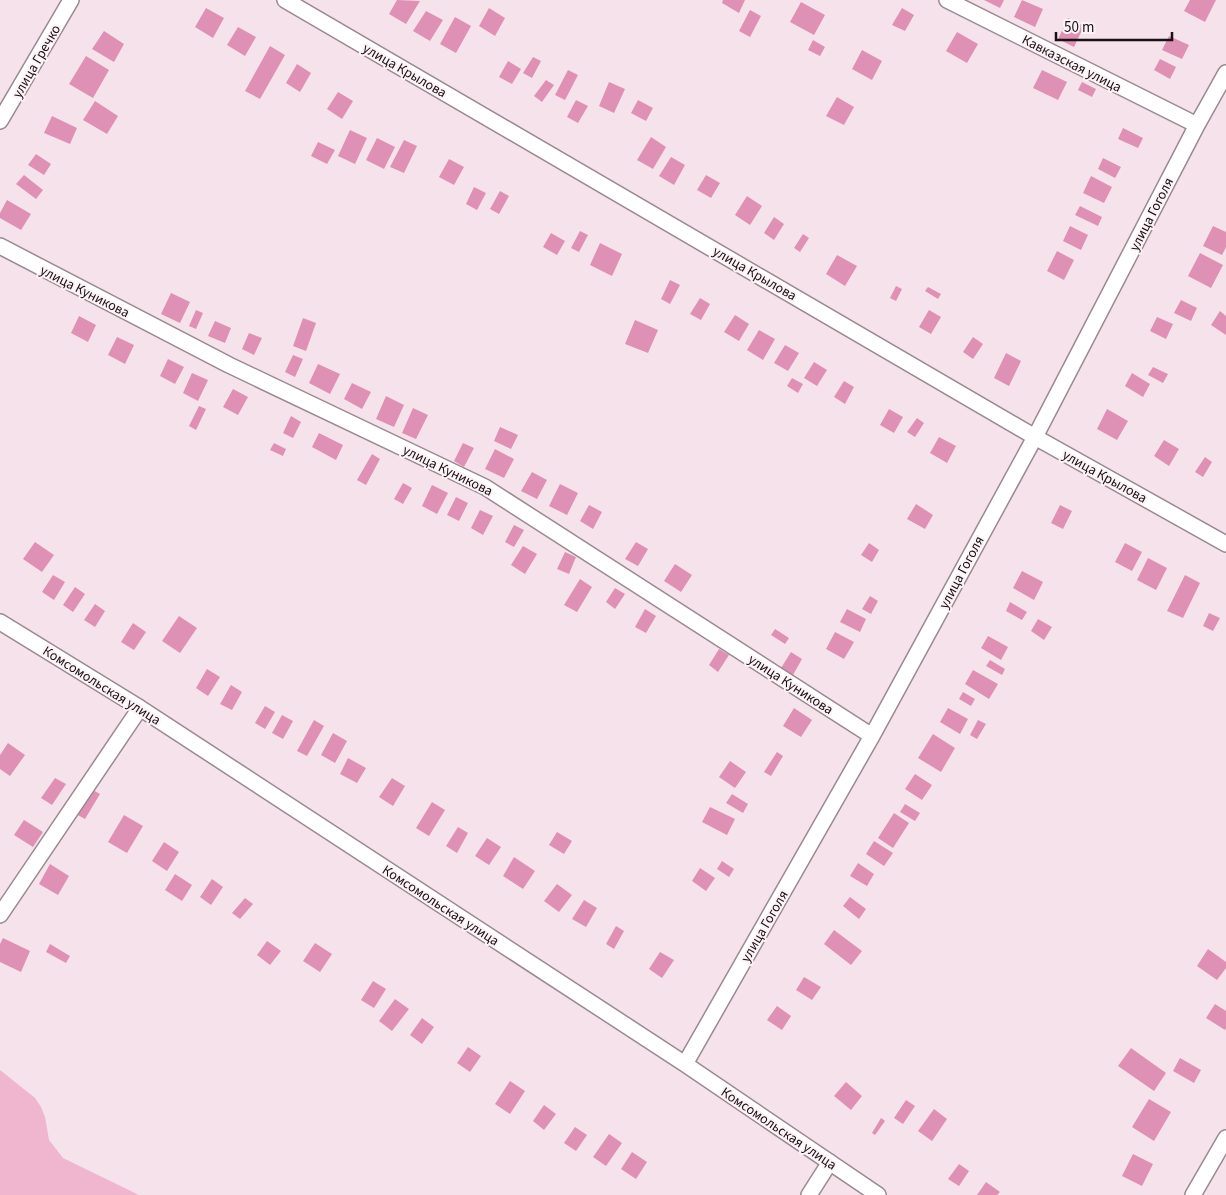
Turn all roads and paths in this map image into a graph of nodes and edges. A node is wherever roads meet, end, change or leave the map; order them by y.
1 (71, 0) edge
2 (285, 0) edge
3 (946, 0) edge
4 (1226, 74) edge
5 (0, 121) edge
6 (1197, 125) junction
7 (0, 246) edge
8 (1035, 436) junction
9 (1226, 544) edge
10 (0, 622) edge
11 (140, 708) junction
12 (872, 736) junction
13 (0, 915) edge
14 (685, 1064) junction
15 (1226, 1138) edge
16 (830, 1162) junction
17 (809, 1195) edge
18 (878, 1195) edge
19 (1194, 1195) edge

1 - 5 street, улица Гречко
2 - 8 street, улица Крылова
3 - 6 street, Кавказская улица
4 - 6 street, улица Гоголя
6 - 8 street, улица Гоголя
7 - 12 street, улица Куникова
8 - 9 street, улица Крылова
8 - 12 street, улица Гоголя
10 - 11 street, Комсомольская улица
11 - 13 street
11 - 14 street, Комсомольская улица
12 - 14 street, улица Гоголя
14 - 16 street, Комсомольская улица
15 - 19 street
16 - 17 street
16 - 18 street, Комсомольская улица

